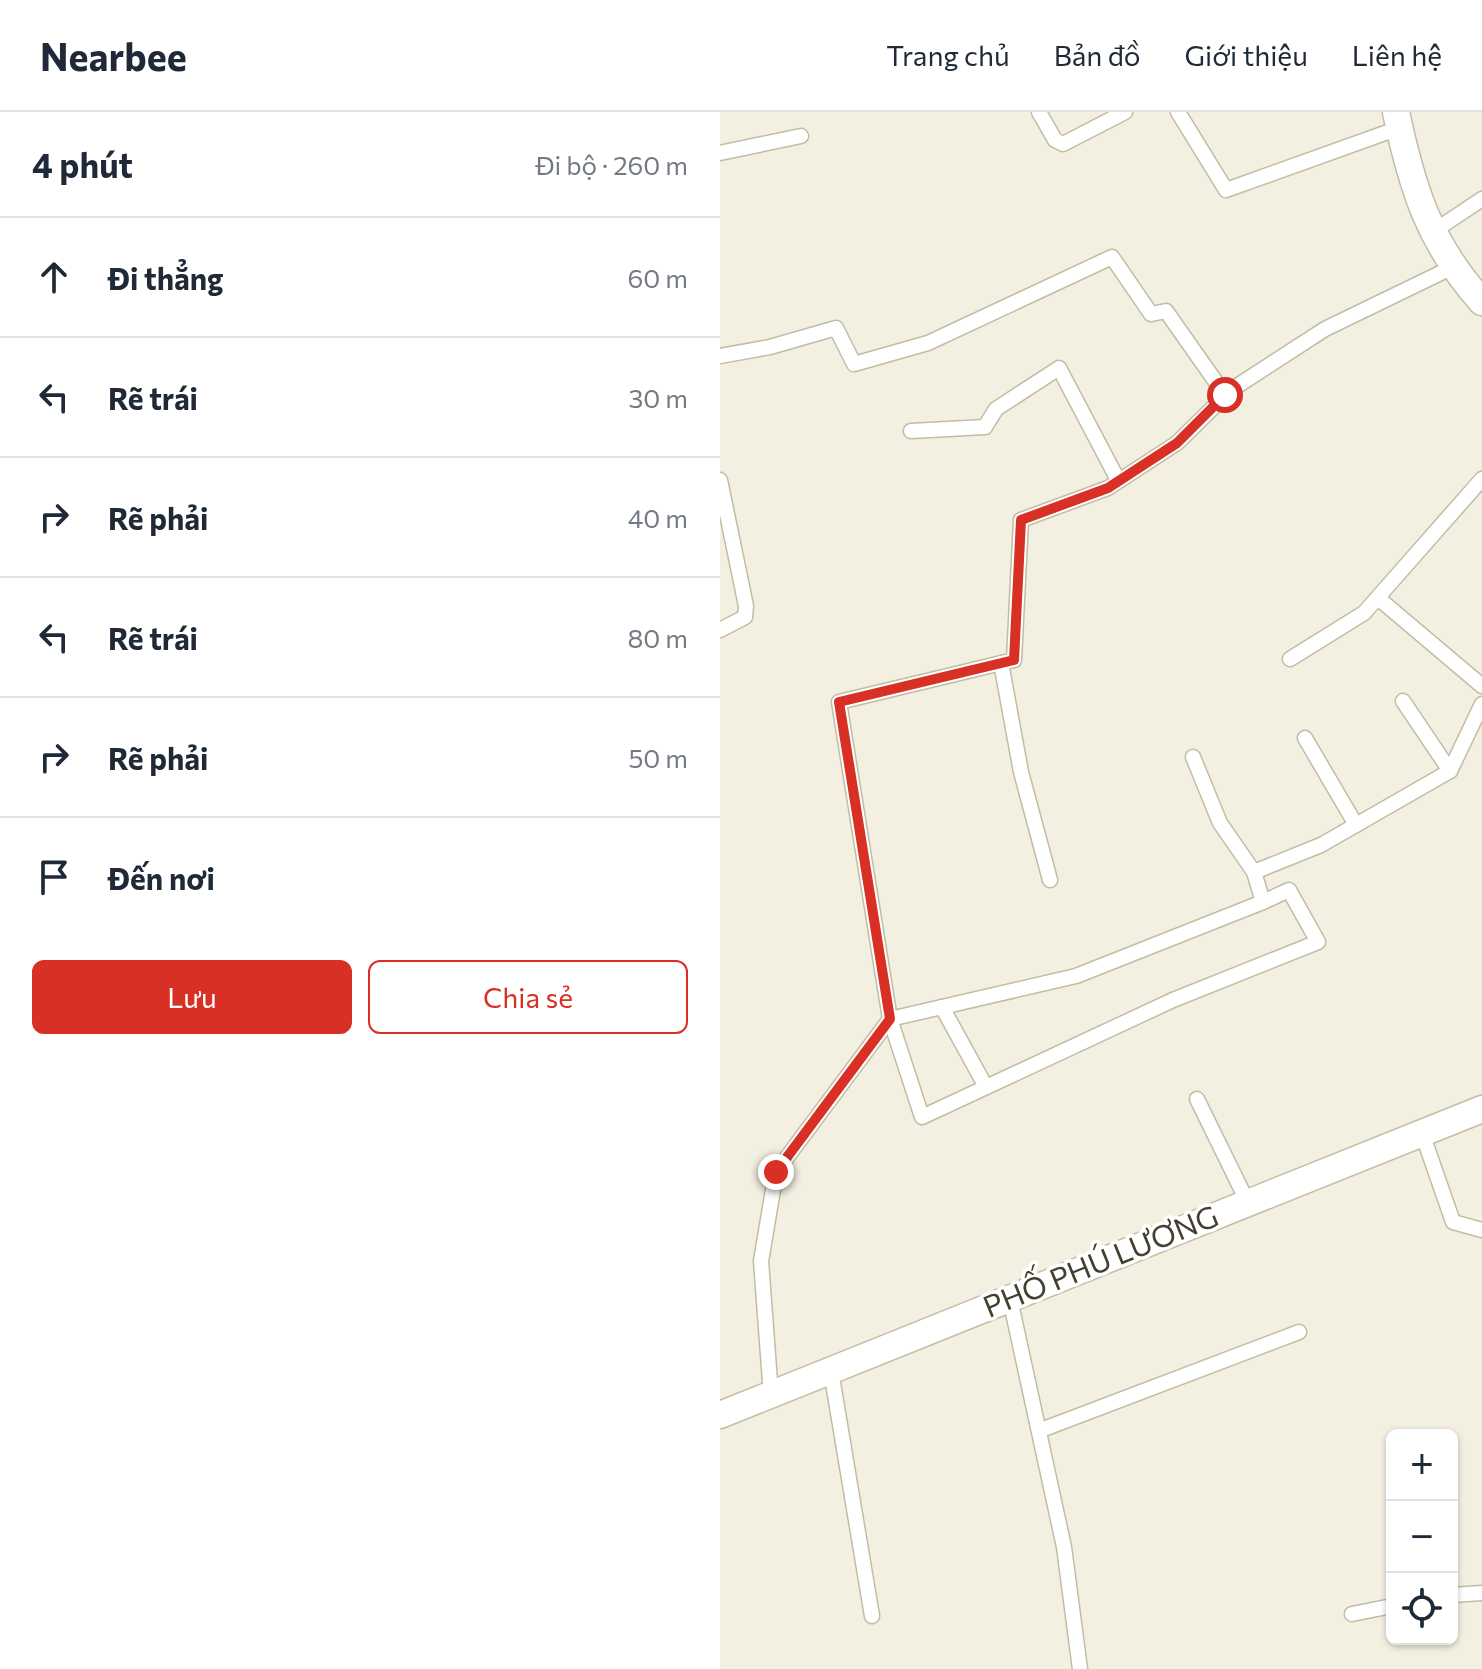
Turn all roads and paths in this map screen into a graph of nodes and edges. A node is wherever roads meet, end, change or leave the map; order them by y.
1 (1039, 112) edge
2 (1125, 112) edge
3 (1178, 112) edge
4 (1398, 120) edge
5 (801, 136) dead end
6 (720, 153) edge
7 (1482, 199) edge
8 (1431, 233) junction
9 (1455, 266) junction
10 (1482, 302) edge
11 (720, 356) edge
12 (1225, 395) junction
13 (911, 431) dead end
14 (1482, 479) edge
15 (720, 480) edge
16 (1118, 480) junction
17 (722, 501) edge
18 (1378, 598) junction
19 (720, 630) edge
20 (1290, 659) dead end
21 (1001, 663) junction
22 (1482, 686) edge
23 (1403, 701) dead end
24 (1482, 704) edge
25 (1305, 738) dead end
26 (1193, 757) dead end
27 (1450, 771) junction
28 (1356, 825) junction
29 (1254, 872) junction
30 (1050, 880) dead end
31 (1263, 902) junction
32 (942, 1007) junction
33 (890, 1019) junction
34 (986, 1087) junction
35 (1197, 1099) dead end
36 (1482, 1109) edge
37 (1422, 1133) junction
38 (1248, 1203) junction
39 (1482, 1230) edge
40 (1010, 1299) junction
41 (1299, 1332) dead end
42 (831, 1371) junction
43 (771, 1395) junction
44 (720, 1415) edge
45 (1041, 1430) junction
46 (1482, 1593) edge
47 (1458, 1595) edge
48 (1386, 1607) edge
49 (1352, 1614) dead end
50 (872, 1616) dead end
51 (1080, 1669) edge

1 - 2 lane
3 - 4 lane
4 - 8 street
5 - 6 lane
7 - 8 lane
8 - 9 street
9 - 10 street
9 - 12 lane
11 - 12 lane
12 - 16 lane
13 - 16 lane
14 - 18 lane
15 - 17 lane
16 - 21 lane
17 - 19 lane
18 - 20 lane
18 - 22 lane
21 - 30 lane
21 - 33 lane
23 - 27 lane
24 - 27 lane
25 - 28 lane
26 - 29 lane
27 - 28 lane
28 - 29 lane
29 - 31 lane
31 - 32 lane
31 - 34 lane
32 - 33 lane
32 - 34 lane
33 - 34 lane
33 - 43 lane
35 - 38 lane
36 - 37 street, PHỐ PHÚ LƯƠNG
37 - 38 street, PHỐ PHÚ LƯƠNG
37 - 39 lane
38 - 40 street, PHỐ PHÚ LƯƠNG
40 - 42 street, PHỐ PHÚ LƯƠNG
40 - 45 lane
41 - 45 lane
42 - 43 street, PHỐ PHÚ LƯƠNG
42 - 50 lane
43 - 44 street, PHỐ PHÚ LƯƠNG
45 - 51 lane
46 - 47 lane
48 - 49 lane

